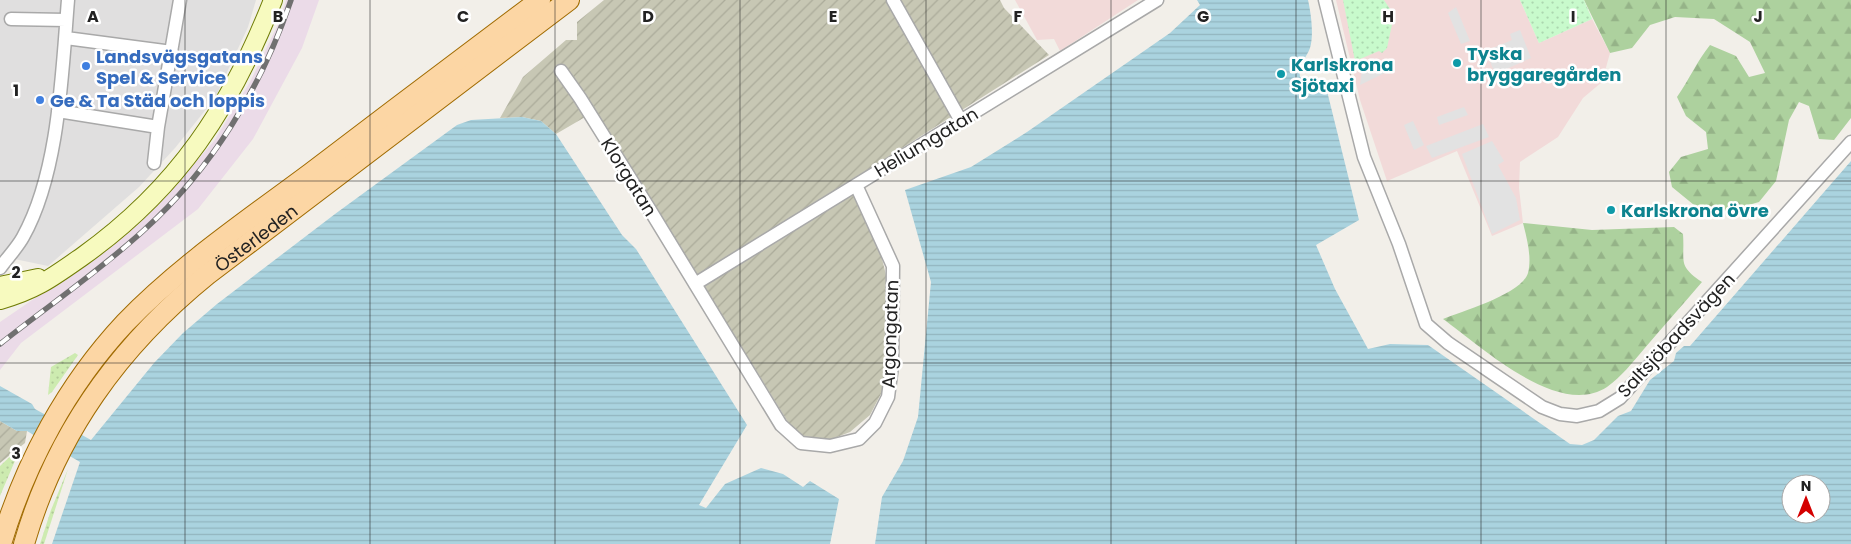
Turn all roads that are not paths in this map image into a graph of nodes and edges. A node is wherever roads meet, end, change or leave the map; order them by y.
1 (68, 0) edge
2 (180, 0) edge
3 (273, 0) edge
4 (540, 0) edge
5 (568, 0) edge
6 (893, 0) edge
7 (1157, 0) edge
8 (1325, 0) edge
9 (12, 19) dead end
10 (66, 20) junction
11 (66, 38) junction
12 (172, 52) junction
13 (561, 72) dead end
14 (58, 111) junction
15 (961, 120) junction
16 (158, 127) junction
17 (1851, 142) edge
18 (154, 162) dead end
19 (856, 185) junction
20 (2, 262) edge
21 (64, 269) junction
22 (695, 284) junction
23 (0, 286) edge
24 (0, 300) edge
25 (1, 544) edge
26 (24, 544) edge

1 - 10 street
2 - 12 street
3 - 21 main road
4 - 25 main road, Österleden
5 - 26 main road, Österleden
6 - 15 street
7 - 15 street, Heliumgatan
8 - 17 street, Saltsjöbadsvägen
9 - 10 street
10 - 11 street
11 - 12 street
11 - 14 street
12 - 16 street
13 - 22 street, Klorgatan
14 - 16 street
14 - 20 street
15 - 19 street, Heliumgatan
16 - 18 street
19 - 22 street, Heliumgatan
19 - 22 street, Argongatan
21 - 23 main road
21 - 24 main road

